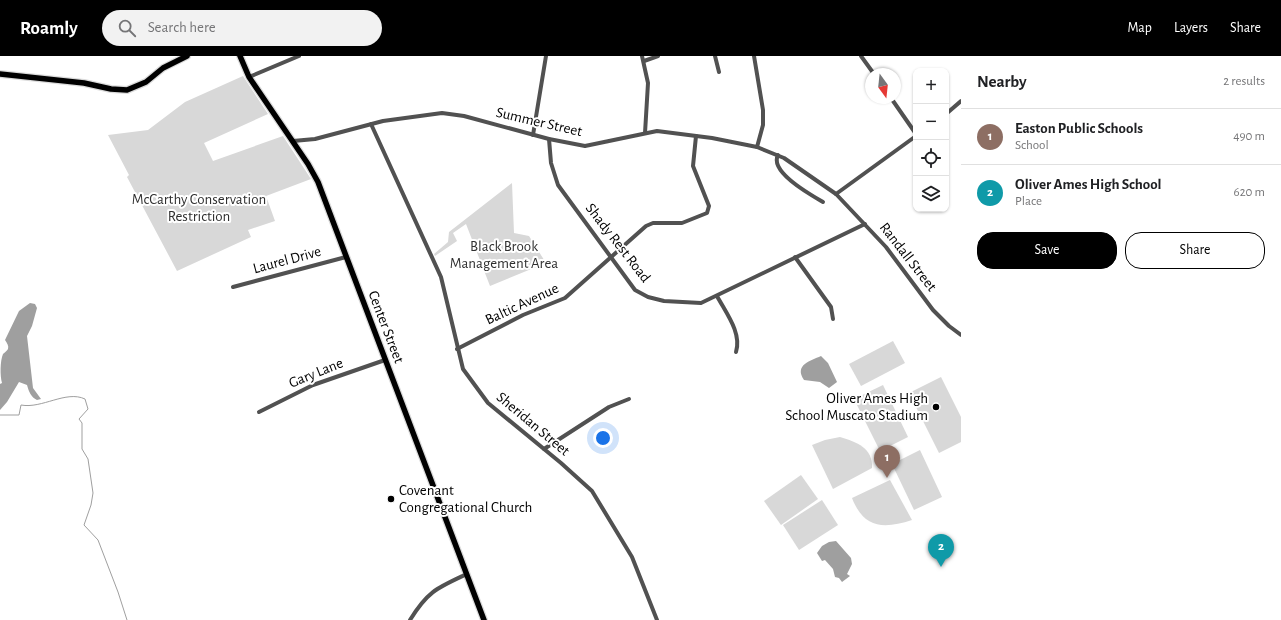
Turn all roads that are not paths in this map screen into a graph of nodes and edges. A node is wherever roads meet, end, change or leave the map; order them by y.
1 (187, 56) edge
2 (240, 56) edge
3 (299, 56) edge
4 (545, 56) edge
5 (642, 56) edge
6 (658, 56) edge
7 (715, 56) edge
8 (754, 56) edge
9 (861, 56) edge
10 (644, 61) junction
11 (870, 68) edge
12 (720, 72) dead end
13 (0, 74) edge
14 (249, 77) junction
15 (961, 101) edge
16 (895, 104) edge
17 (949, 111) edge
18 (371, 124) junction
19 (913, 131) edge
20 (645, 133) junction
21 (533, 134) junction
22 (696, 136) junction
23 (913, 137) edge
24 (549, 139) junction
25 (293, 141) junction
26 (757, 147) junction
27 (778, 155) junction
28 (836, 194) junction
29 (823, 202) dead end
30 (866, 224) junction
31 (611, 256) junction
32 (346, 257) junction
33 (795, 257) junction
34 (233, 287) dead end
35 (717, 296) junction
36 (833, 318) dead end
37 (961, 335) edge
38 (457, 349) junction
39 (736, 352) dead end
40 (385, 360) junction
41 (629, 399) dead end
42 (259, 412) dead end
43 (544, 449) junction
44 (467, 574) junction
45 (410, 620) edge
46 (484, 620) edge
47 (657, 620) edge

1 - 13 main road
2 - 14 main road, Center Street
3 - 14 street
4 - 21 street
5 - 10 street
6 - 10 street
7 - 12 street
8 - 26 street
9 - 11 street
10 - 20 street
14 - 25 main road, Center Street
15 - 17 street
16 - 19 street
18 - 21 street, Summer Street
18 - 25 street, Summer Street
18 - 38 street, Sheridan Street
20 - 22 street, Summer Street
20 - 24 street, Summer Street
21 - 24 street, Summer Street
22 - 26 street, Summer Street
22 - 31 street, Baltic Avenue
23 - 28 street
24 - 31 street, Shady Rest Road
25 - 32 main road, Center Street
26 - 27 street, Summer Street
27 - 28 street, Summer Street
27 - 29 street
28 - 30 street, Randall Street
30 - 33 street, Shady Rest Road
30 - 37 street, Randall Street
31 - 35 street, Shady Rest Road
31 - 38 street, Baltic Avenue
32 - 34 street, Laurel Drive
32 - 40 main road, Center Street
33 - 35 street, Shady Rest Road
33 - 36 street
35 - 39 street
38 - 43 street, Sheridan Street
40 - 42 street, Gary Lane
40 - 44 main road, Center Street
41 - 43 street
43 - 47 street, Sheridan Street
44 - 45 street
44 - 46 main road, Center Street

